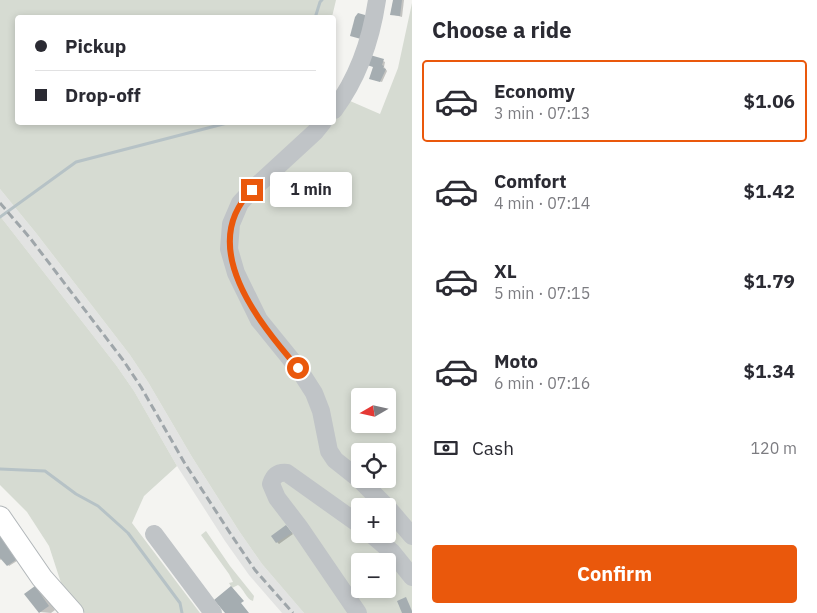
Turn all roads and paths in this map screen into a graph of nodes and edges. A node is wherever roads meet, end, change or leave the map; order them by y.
1 (377, 0) edge
2 (336, 107) edge
3 (320, 125) edge
4 (378, 498) edge
5 (0, 517) edge
6 (396, 517) edge
7 (351, 519) edge
8 (154, 534) dead end
9 (412, 536) edge
10 (382, 543) edge
11 (412, 577) edge
12 (73, 613) edge
13 (213, 613) edge
14 (358, 613) edge

1 - 2 street
3 - 4 street
5 - 12 main road
6 - 9 street
7 - 14 street
8 - 13 street
10 - 11 street

